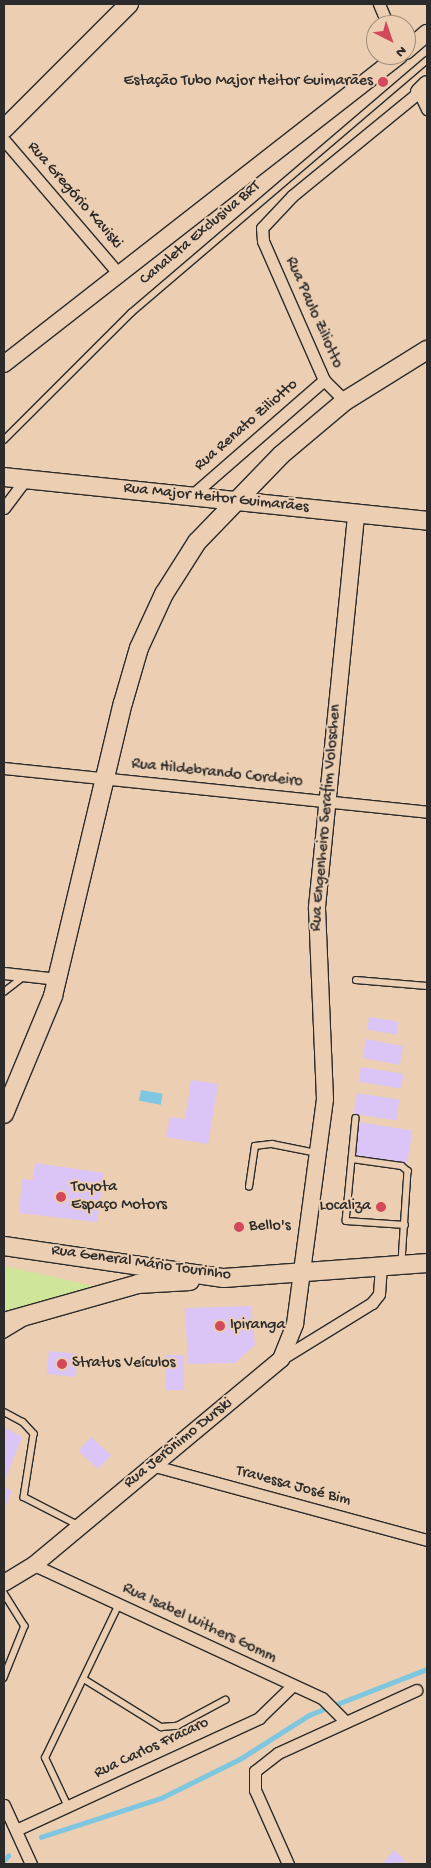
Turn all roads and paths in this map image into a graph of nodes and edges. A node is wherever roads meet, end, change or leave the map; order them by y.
1 (129, 4) edge
2 (427, 33) edge
3 (416, 42) edge
4 (427, 60) edge
5 (387, 65) edge
6 (423, 88) edge
7 (427, 109) edge
8 (4, 130) edge
9 (4, 140) edge
10 (119, 274) junction
11 (427, 350) edge
12 (4, 364) edge
13 (324, 380) junction
14 (344, 401) junction
15 (4, 440) edge
16 (14, 478) edge
17 (190, 497) junction
18 (234, 501) junction
19 (4, 508) edge
20 (356, 514) junction
21 (427, 521) edge
22 (4, 768) edge
23 (106, 778) junction
24 (327, 802) junction
25 (427, 812) edge
26 (4, 973) edge
27 (24, 975) junction
28 (58, 979) junction
29 (356, 980) dead end
30 (427, 986) edge
31 (4, 992) edge
32 (4, 1114) edge
33 (356, 1118) dead end
34 (319, 1153) junction
35 (352, 1159) junction
36 (248, 1188) dead end
37 (405, 1226) junction
38 (4, 1246) edge
39 (4, 1252) edge
40 (427, 1263) edge
41 (381, 1264) junction
42 (402, 1264) junction
43 (304, 1271) junction
44 (224, 1278) junction
45 (138, 1284) junction
46 (35, 1312) junction
47 (4, 1322) edge
48 (4, 1335) edge
49 (281, 1359) junction
50 (4, 1412) edge
51 (151, 1465) junction
52 (80, 1526) junction
53 (427, 1540) edge
54 (34, 1565) junction
55 (4, 1583) edge
56 (4, 1593) edge
57 (119, 1604) junction
58 (4, 1678) edge
59 (84, 1679) junction
60 (293, 1685) junction
61 (416, 1690) dead end
62 (225, 1700) dead end
63 (341, 1717) junction
64 (4, 1805) edge
65 (68, 1806) junction
66 (16, 1830) junction
67 (31, 1864) edge
68 (288, 1864) edge

1 - 8 main road
2 - 3 street
4 - 15 lane, Canaleta Exclusiva BRT
5 - 10 street
6 - 7 street
6 - 13 street, Rua Paulo Ziliotto
9 - 10 street, Rua Gregório Kaviski
10 - 12 street
11 - 14 main road
13 - 14 street, Rua Paulo Ziliotto
13 - 17 street, Rua Renato Ziliotto
14 - 18 main road
16 - 17 main road, Rua Major Heitor Guimarães
16 - 19 street
17 - 18 main road, Rua Major Heitor Guimarães
18 - 20 main road, Rua Major Heitor Guimarães
18 - 23 main road
20 - 21 main road, Rua Major Heitor Guimarães
20 - 24 street, Rua Engenheiro Serafim Voloschen
22 - 23 street, Rua Hildebrando Cordeiro
23 - 24 street, Rua Hildebrando Cordeiro
23 - 28 main road
24 - 25 street, Rua Hildebrando Cordeiro
24 - 34 street, Rua Engenheiro Serafim Voloschen
26 - 27 street
27 - 28 street
27 - 31 lane
28 - 32 main road
29 - 30 lane
33 - 35 lane
34 - 36 lane
34 - 43 street, Rua Engenheiro Serafim Voloschen
35 - 37 lane
35 - 37 lane
37 - 42 lane
38 - 44 main road, Rua General Mário Tourinho
39 - 45 main road
40 - 42 main road, Rua General Mário Tourinho
41 - 42 main road, Rua General Mário Tourinho
41 - 43 main road, Rua General Mário Tourinho
41 - 49 street
43 - 44 main road, Rua General Mário Tourinho
43 - 49 street, Rua Jerônimo Durski
44 - 45 main road
45 - 46 main road
46 - 47 main road
46 - 48 lane
49 - 51 street, Rua Jerônimo Durski
50 - 52 lane
51 - 52 street, Rua Jerônimo Durski
51 - 53 street, Travessa José Bim
52 - 54 street, Rua Jerônimo Durski
54 - 55 street, Rua Jerônimo Durski
54 - 57 street, Rua Isabel Withers Gomm
56 - 58 lane
57 - 59 lane
57 - 60 street, Rua Isabel Withers Gomm
59 - 62 lane
59 - 65 lane
60 - 63 street, Rua Isabel Withers Gomm
60 - 65 street, Rua Carlos Fracaro
61 - 63 street
63 - 68 street
64 - 66 street
65 - 66 street, Rua Carlos Fracaro
66 - 67 street

